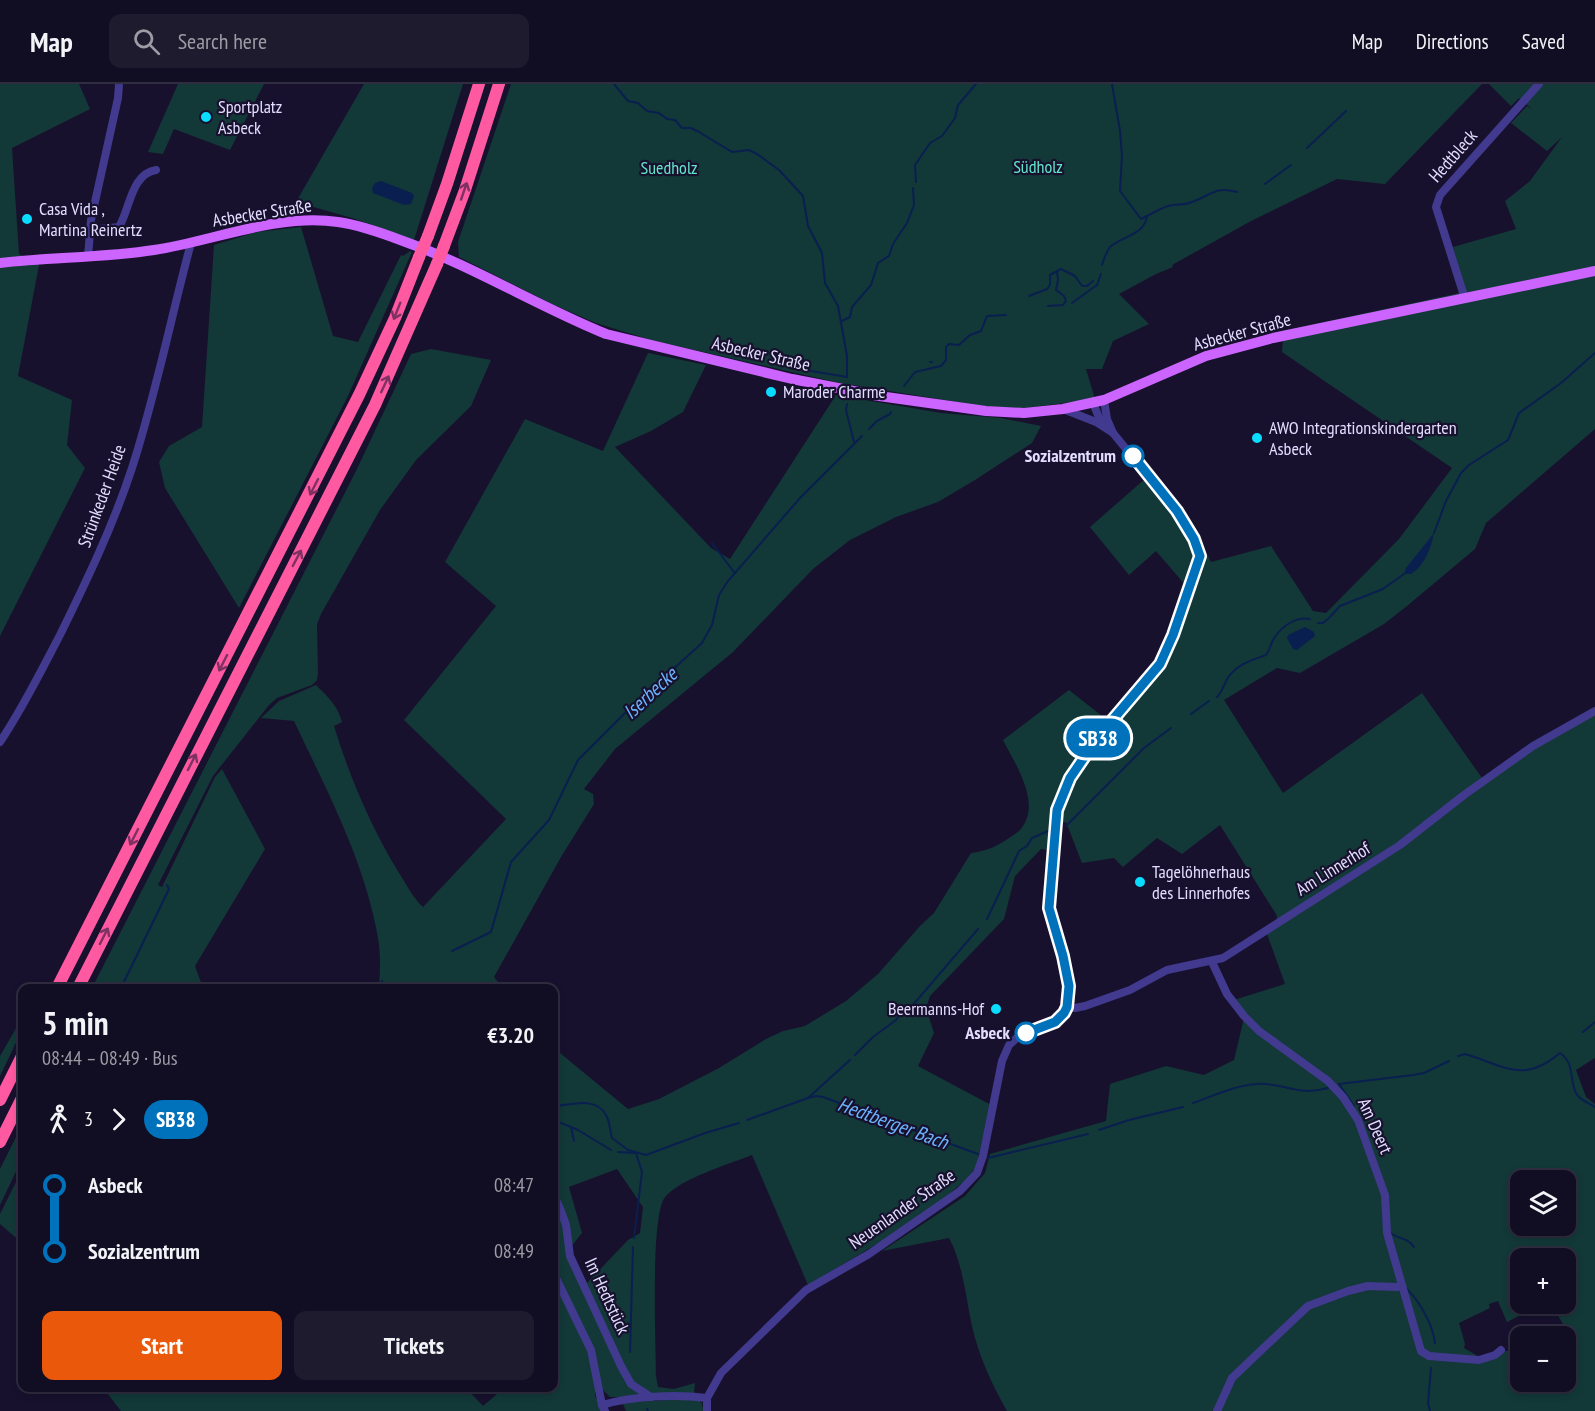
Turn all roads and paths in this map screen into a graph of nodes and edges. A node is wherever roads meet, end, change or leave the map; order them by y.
1 (118, 84) edge
2 (479, 84) edge
3 (499, 84) edge
4 (1539, 84) edge
5 (156, 170) dead end
6 (89, 230) junction
7 (191, 243) junction
8 (88, 257) junction
9 (0, 263) edge
10 (1595, 272) edge
11 (1465, 299) junction
12 (1098, 402) junction
13 (1063, 409) junction
14 (1102, 425) junction
15 (1113, 433) junction
16 (1595, 711) edge
17 (0, 742) edge
18 (1212, 962) junction
19 (59, 984) edge
20 (80, 984) edge
21 (1067, 1007) junction
22 (18, 1064) edge
23 (0, 1100) edge
24 (18, 1106) edge
25 (0, 1142) edge
26 (558, 1204) edge
27 (558, 1282) edge
28 (1402, 1285) junction
29 (1501, 1350) dead end
30 (651, 1397) junction
31 (707, 1398) junction
32 (604, 1408) edge
33 (707, 1411) edge
34 (1217, 1411) edge

1 - 6 street
2 -> 19 highway, bridge
20 -> 3 highway, bridge
4 - 11 street, Hedtbleck
5 - 6 street
6 - 8 street
7 - 8 main road, Asbecker Straße
7 - 13 main road, Asbecker Straße
7 - 17 street, Strünkeder Heide
8 - 9 main road, Asbecker Straße
10 - 11 main road, Asbecker Straße
11 - 12 main road, Asbecker Straße
12 - 13 main road, Asbecker Straße
12 - 14 street
12 - 15 street
13 - 14 street
14 - 15 street
15 - 21 street
16 - 18 street, Am Linnerhof
18 - 21 street, Am Linnerhof
18 - 28 street, Am Deert
21 - 31 street, Neuenlander Straße
22 - 23 highway
24 - 25 highway
26 - 30 street, Im Hedtstück
27 - 32 street, Im Hedtstück
28 - 29 street, Am Deert
28 - 34 street
30 - 31 street, Im Hedtstück
30 - 32 street, Im Hedtstück
31 - 33 street, Neuenlander Straße

